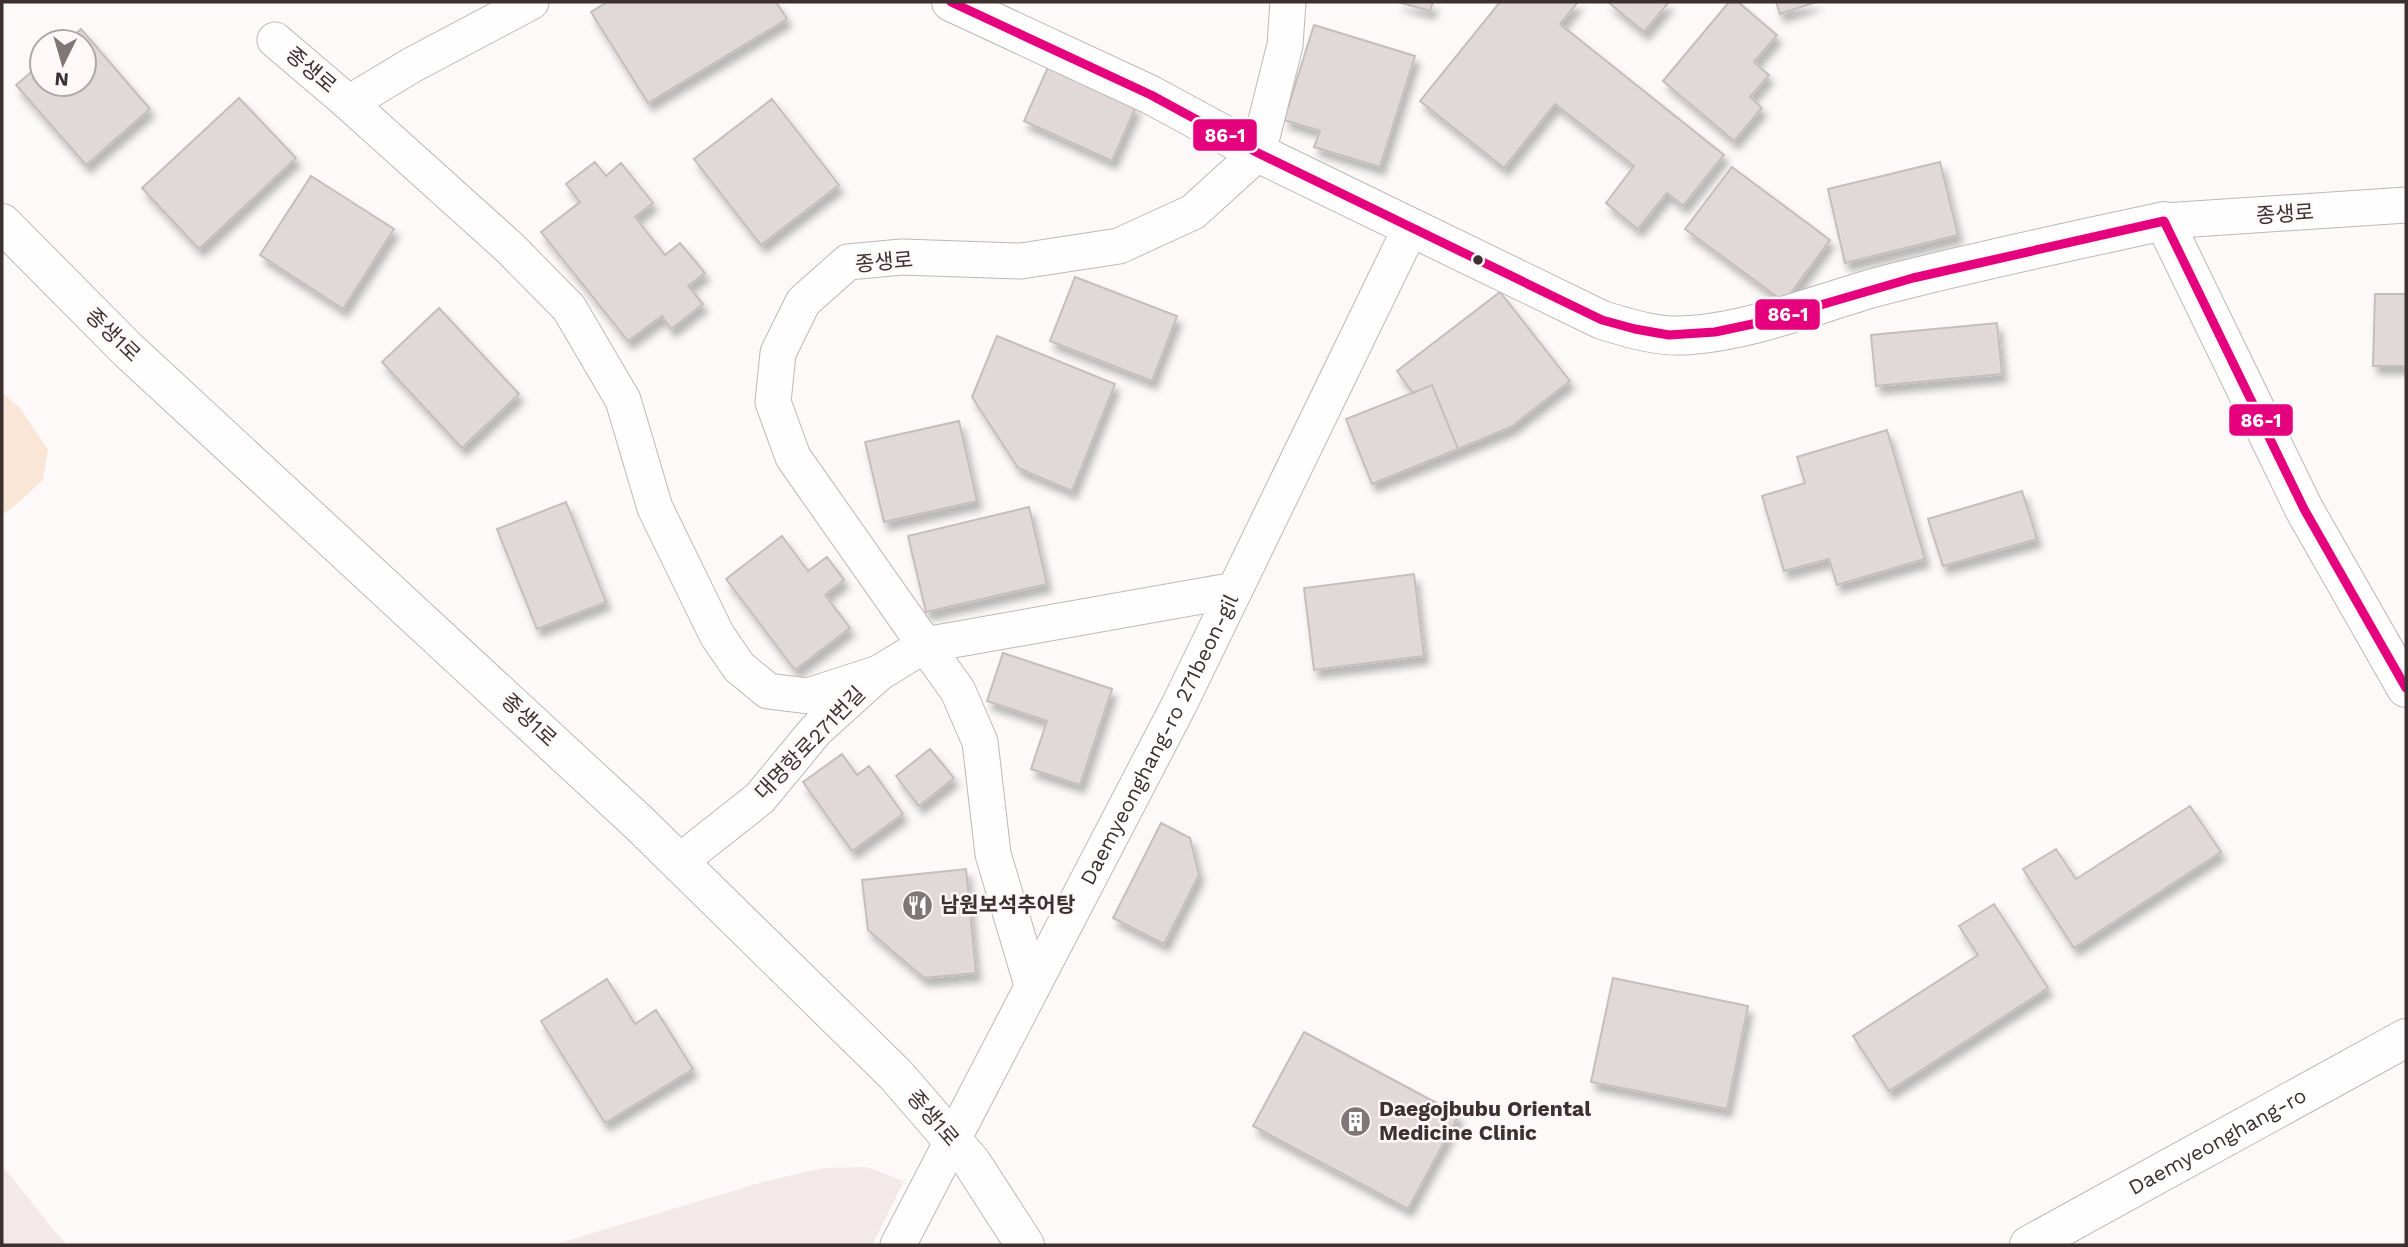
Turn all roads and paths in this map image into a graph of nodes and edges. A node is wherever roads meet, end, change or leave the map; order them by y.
1 (531, 2) edge
2 (951, 2) edge
3 (1288, 2) edge
4 (275, 40) dead end
5 (349, 103) junction
6 (1258, 153) junction
7 (2406, 205) edge
8 (2164, 221) junction
9 (2, 223) edge
10 (1410, 229) junction
11 (1235, 590) junction
12 (925, 645) junction
13 (879, 673) junction
14 (2406, 688) edge
15 (679, 862) junction
16 (1032, 985) junction
17 (2406, 1038) edge
18 (952, 1139) junction
19 (898, 1245) edge
20 (1025, 1245) edge
21 (2029, 1245) edge

1 - 5 lane, 종생로
2 - 6 street, 종생로
3 - 6 lane
4 - 5 lane, 종생로
5 - 13 lane
6 - 10 street, 종생로
6 - 12 lane, 종생로
7 - 8 lane, 종생로
8 - 10 street, 종생로
8 - 14 street
9 - 15 street, 종생1로
10 - 11 lane, Daemyeonghang-ro 271beon-gil
11 - 12 lane
11 - 16 lane, Daemyeonghang-ro 271beon-gil
12 - 13 lane, 대명항로271번길
12 - 16 lane
13 - 15 lane, 대명항로271번길
15 - 18 street, 종생1로
16 - 18 lane, Daemyeonghang-ro 271beon-gil
17 - 21 street, Daemyeonghang-ro
18 - 19 lane, Daemyeonghang-ro 271beon-gil
18 - 20 street, 종생1로

